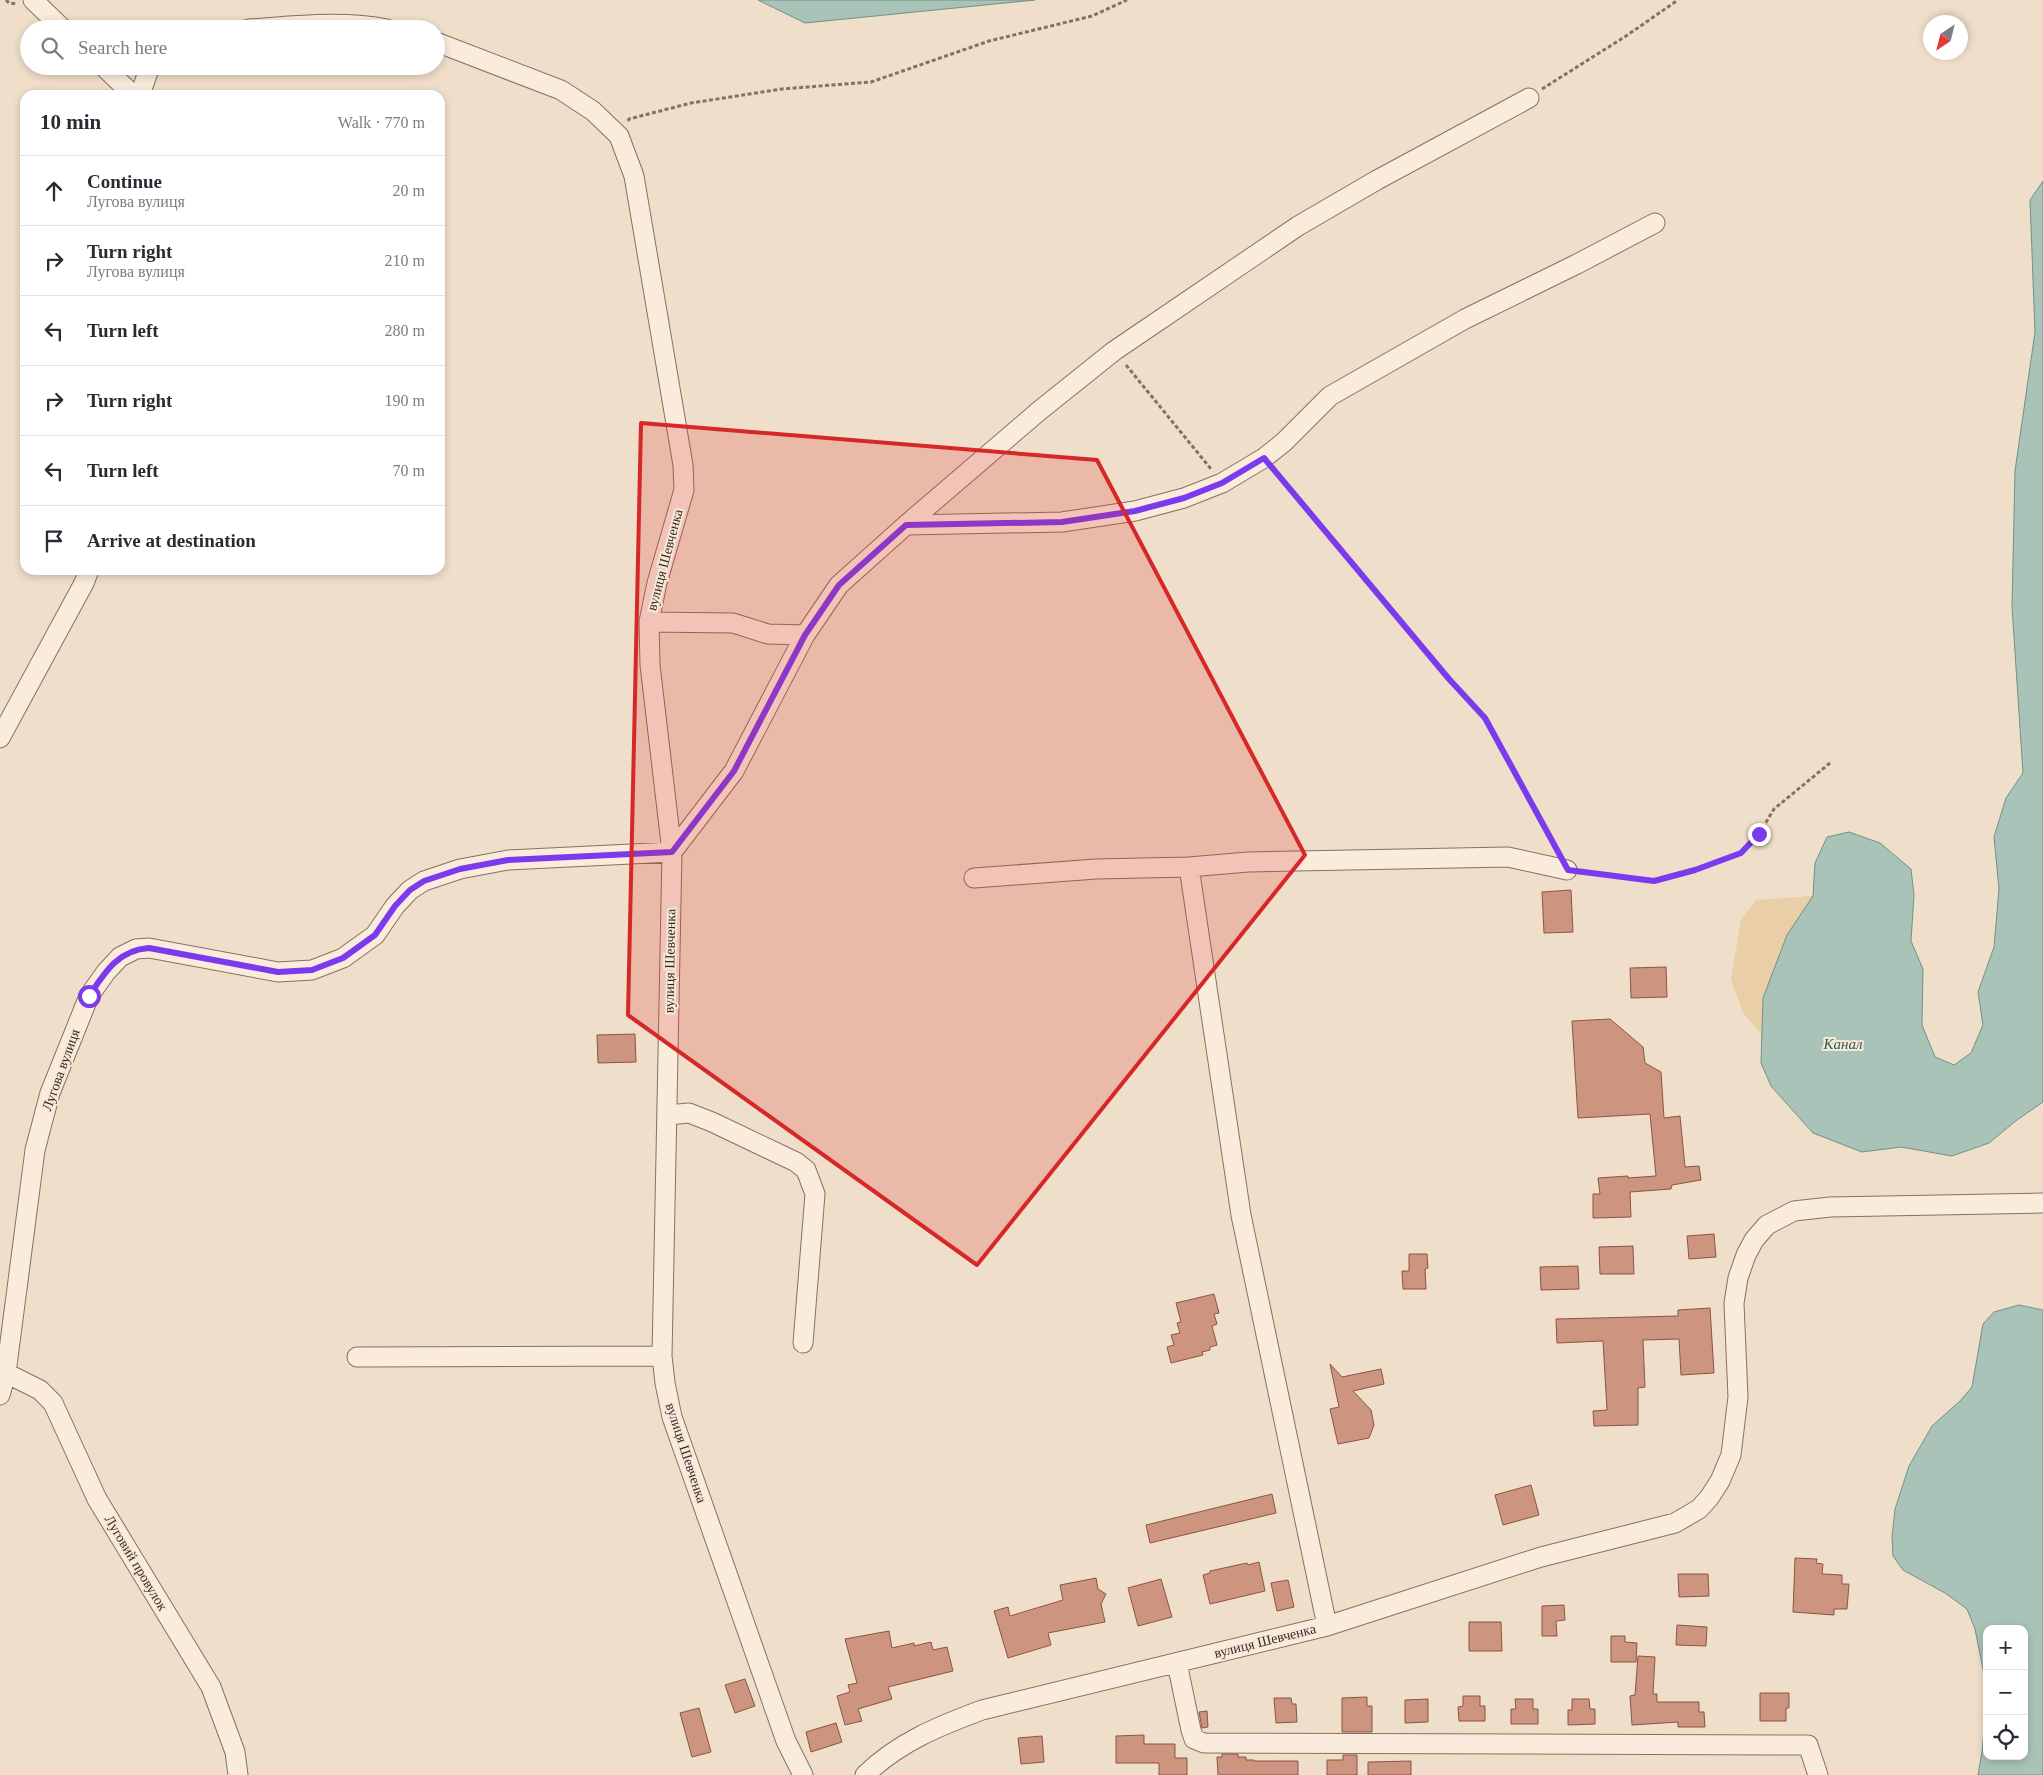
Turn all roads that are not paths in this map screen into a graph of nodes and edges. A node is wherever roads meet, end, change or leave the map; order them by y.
1 (33, 0) edge
2 (54, 20) edge
3 (445, 45) edge
4 (112, 75) edge
5 (147, 75) edge
6 (128, 90) edge
7 (142, 90) edge
8 (1529, 98) road end
9 (1655, 223) dead end
10 (906, 525) junction
11 (87, 575) edge
12 (649, 622) junction
13 (805, 635) junction
14 (0, 738) edge
15 (672, 852) junction
16 (1189, 867) junction
17 (1568, 870) road end
18 (974, 878) dead end
19 (668, 1115) junction
20 (2043, 1203) edge
21 (803, 1343) dead end
22 (662, 1356) junction
23 (358, 1357) dead end
24 (6, 1373) junction
25 (0, 1395) edge
26 (1327, 1626) junction
27 (1177, 1662) junction
28 (238, 1775) edge
29 (803, 1775) edge
30 (865, 1775) edge
31 (1818, 1775) edge

1 - 2 street
3 - 12 street, вулиця Шевченка
4 - 6 street
5 - 7 street
8 - 10 street
9 - 10 street
10 - 13 street
11 - 14 street
12 - 13 street
12 - 15 street, вулиця Шевченка
13 - 15 street
15 - 19 street, вулиця Шевченка
15 - 24 street, Лугова вулиця
16 - 17 street
16 - 18 street
16 - 26 street
19 - 21 street
19 - 22 street, вулиця Шевченка
20 - 26 street, вулиця Шевченка
22 - 23 street
22 - 29 street, вулиця Шевченка
24 - 25 street, Лугова вулиця
24 - 28 street, Луговий провулок
26 - 27 street, вулиця Шевченка
27 - 30 street, вулиця Шевченка
27 - 31 street

